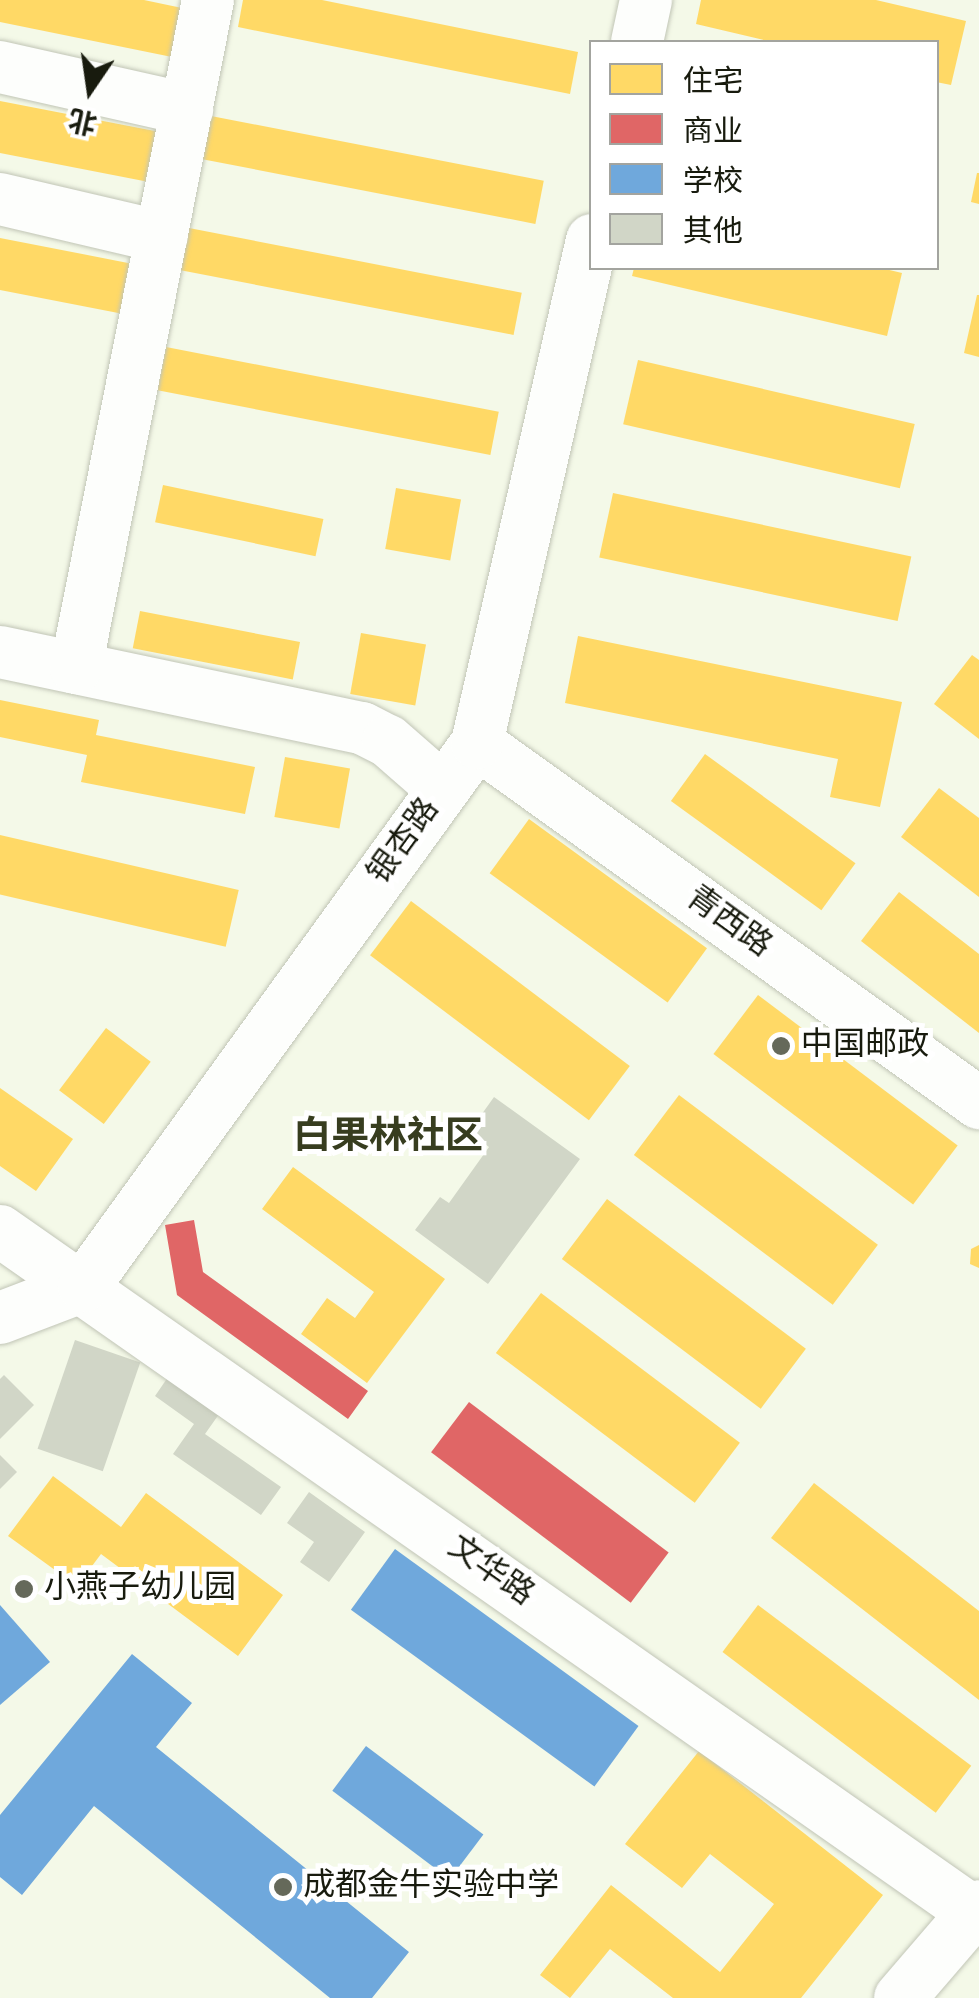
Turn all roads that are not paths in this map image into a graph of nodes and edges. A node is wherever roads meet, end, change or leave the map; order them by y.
1 (208, 0) edge
2 (646, 0) edge
3 (636, 40) edge
4 (0, 68) edge
5 (187, 109) junction
6 (0, 199) edge
7 (162, 237) junction
8 (589, 253) edge
9 (0, 652) edge
10 (76, 668) junction
11 (477, 743) junction
12 (444, 789) junction
13 (979, 1104) edge
14 (0, 1230) edge
15 (84, 1286) junction
16 (0, 1318) edge
17 (977, 1911) edge
18 (900, 1998) edge

1 - 5 street
2 - 3 street
4 - 5 street
5 - 7 street
6 - 7 street
7 - 10 street
8 - 11 street, 银杏路
9 - 10 street
10 - 12 street
11 - 12 street, 银杏路
11 - 13 street, 青西路
12 - 15 street, 银杏路
14 - 15 street, 文华路
15 - 16 street
15 - 17 street, 文华路
17 - 18 street

